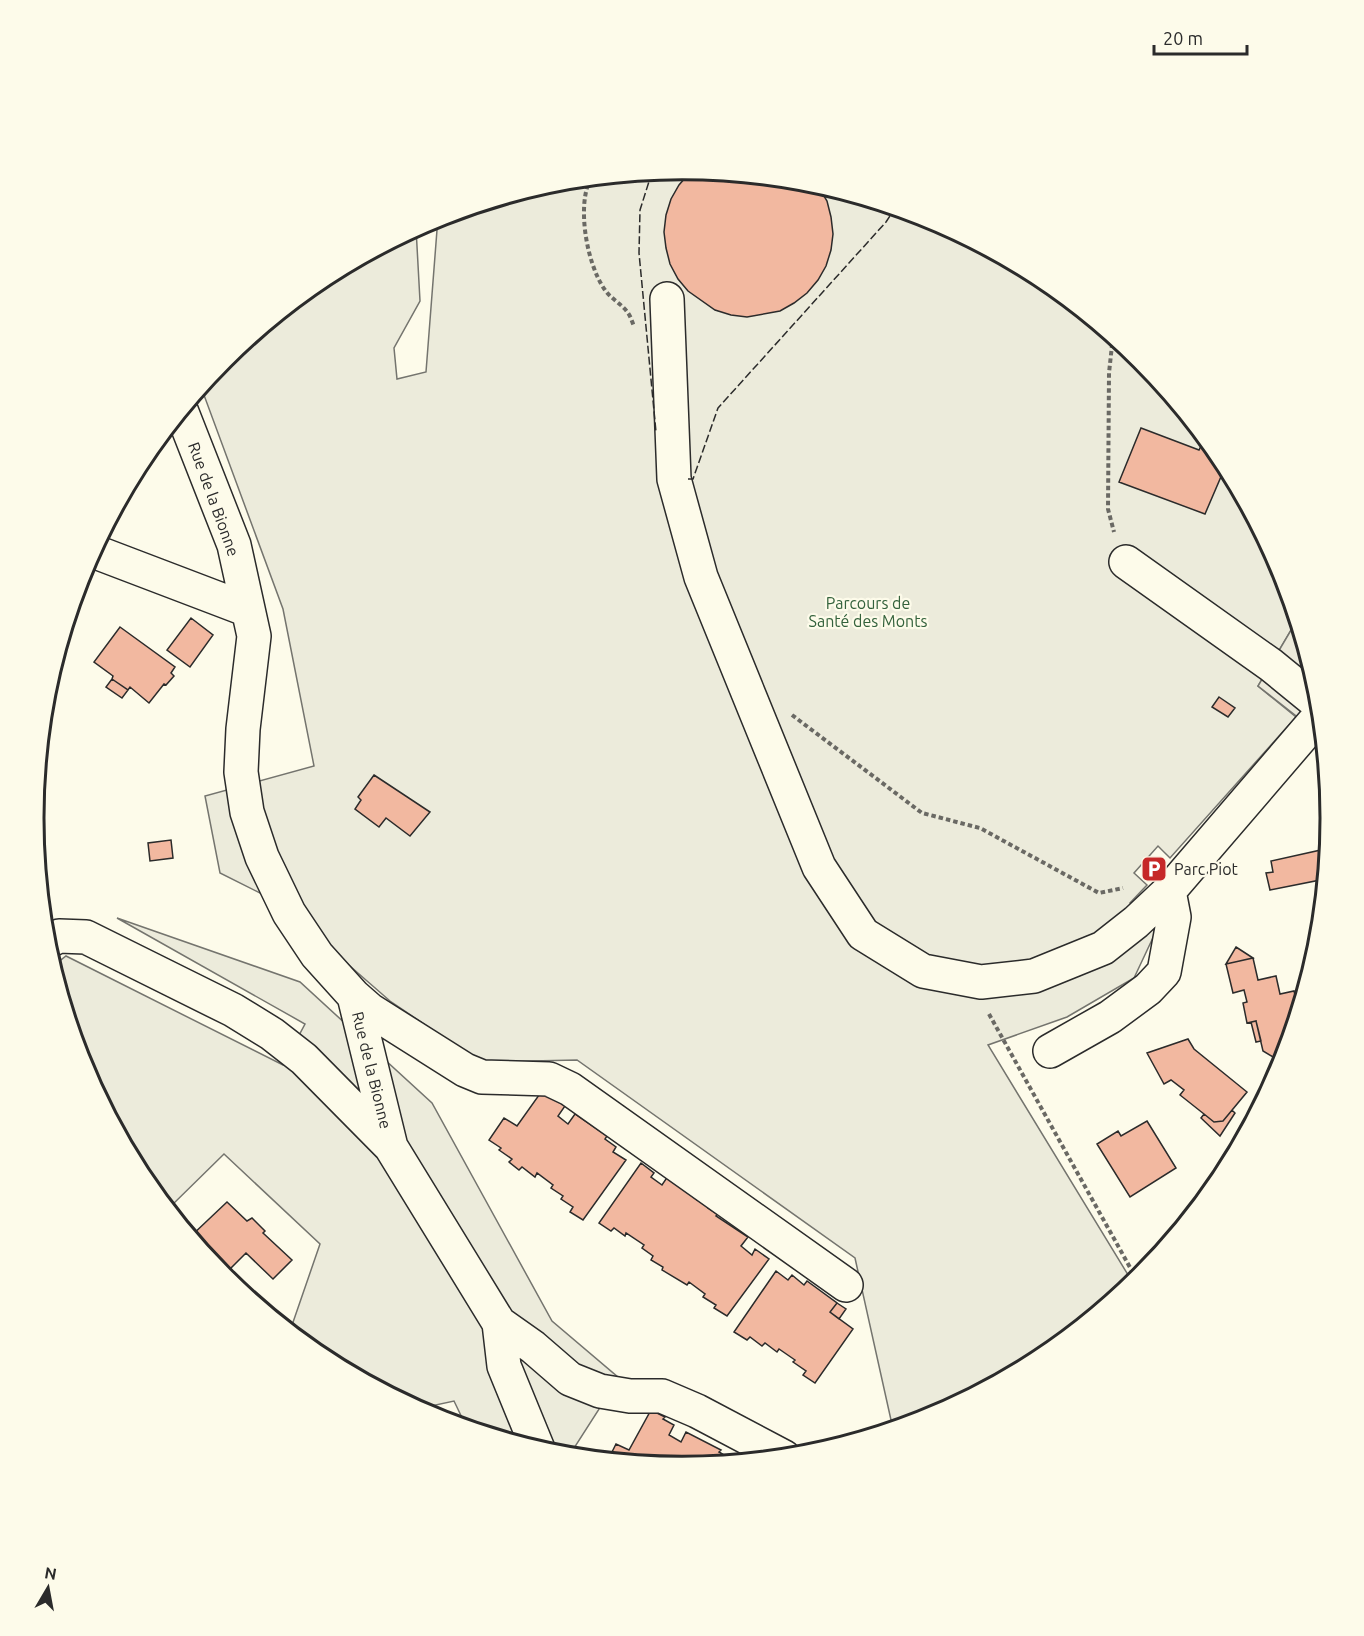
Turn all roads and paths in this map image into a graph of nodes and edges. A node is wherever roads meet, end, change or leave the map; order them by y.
1 (586, 187) edge
2 (667, 299) dead end
3 (636, 329) dead end
4 (1112, 347) edge
5 (184, 418) edge
6 (101, 554) edge
7 (1126, 562) joint
8 (248, 610) junction
9 (1308, 696) edge
10 (784, 708) dead end
11 (1313, 723) edge
12 (1130, 887) dead end
13 (1169, 891) junction
14 (55, 938) edge
15 (965, 979) junction
16 (354, 996) junction
17 (1050, 1051) dead end
18 (391, 1147) junction
19 (1132, 1270) edge
20 (846, 1285) dead end
21 (499, 1323) junction
22 (534, 1439) edge
23 (771, 1450) edge

1 - 3 path
2 - 15 street
4 - 7 path
5 - 8 street, Rue de la Bionne
6 - 8 street
7 - 9 street
8 - 16 street, Rue de la Bionne
10 - 12 path
11 - 13 street
13 - 15 street
13 - 17 street
14 - 18 street
15 - 19 path
16 - 18 street, Rue de la Bionne
16 - 20 street
18 - 21 street, Rue de la Bionne
21 - 22 street, Rue de la Bionne
21 - 23 street

